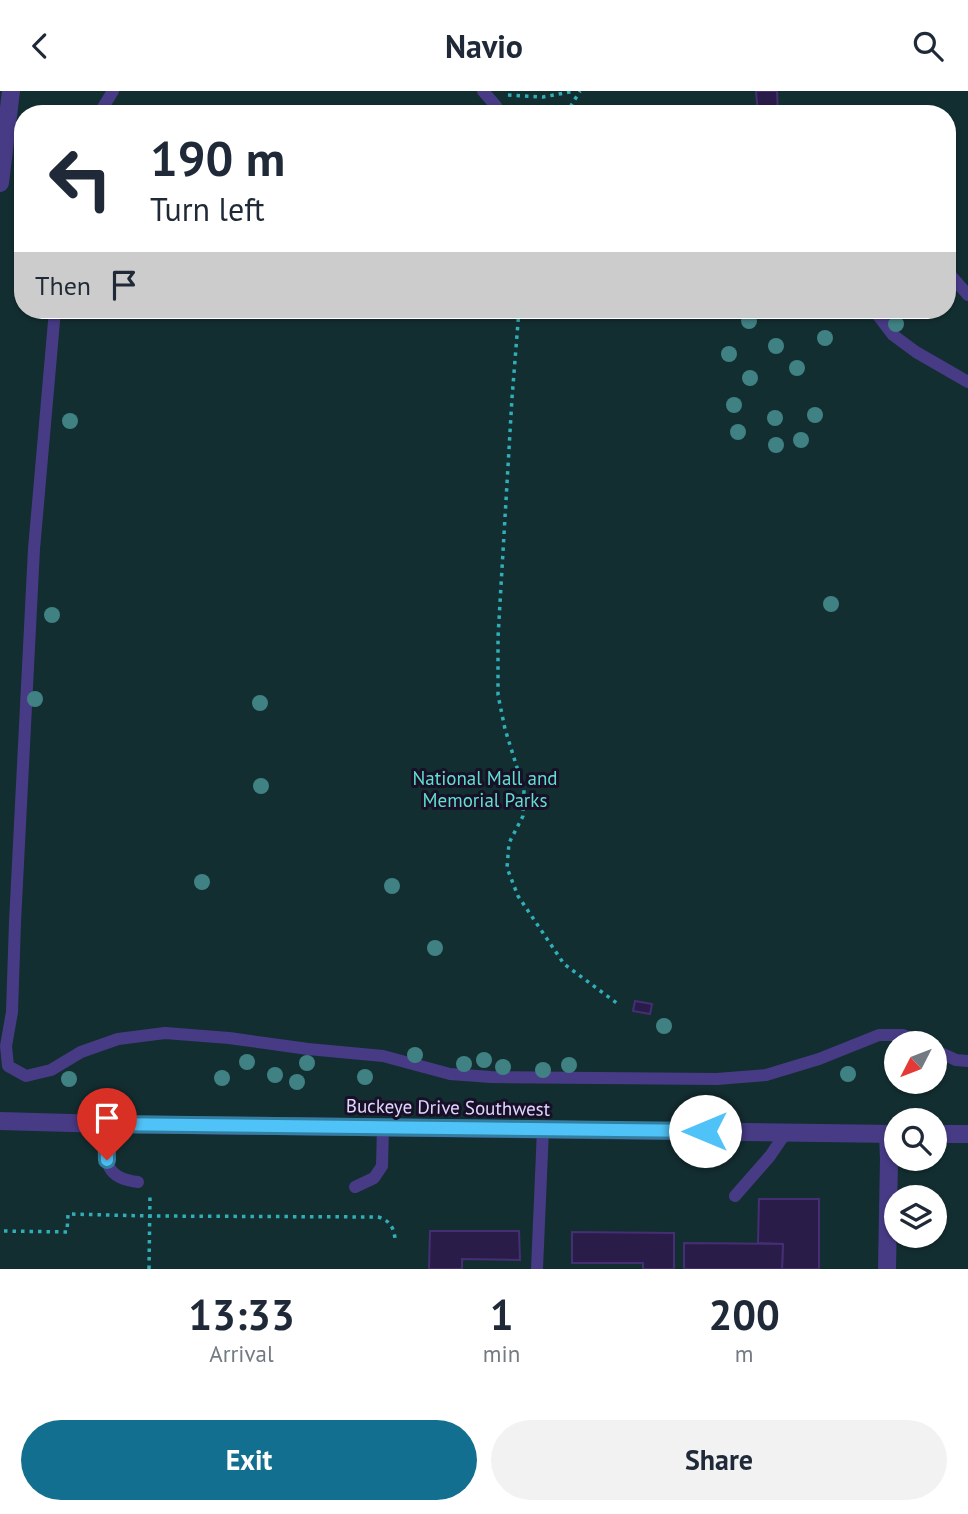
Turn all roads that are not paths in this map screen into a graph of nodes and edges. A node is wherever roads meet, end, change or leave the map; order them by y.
1 (10, 91) edge
2 (0, 183) edge
3 (956, 281) edge
4 (968, 295) edge
5 (54, 319) edge
6 (881, 319) edge
7 (968, 382) edge
8 (884, 1035) edge
9 (947, 1056) edge
10 (968, 1061) edge
11 (0, 1121) edge
12 (106, 1124) junction
13 (383, 1127) junction
14 (543, 1129) junction
15 (787, 1131) junction
16 (884, 1134) edge
17 (947, 1134) edge
18 (968, 1134) edge
19 (889, 1171) edge
20 (138, 1182) dead end
21 (355, 1187) dead end
22 (735, 1196) dead end
23 (537, 1269) edge
24 (887, 1269) edge

1 - 2 street
3 - 4 lane
5 - 8 lane
6 - 7 lane
9 - 10 lane
11 - 12 street, Buckeye Drive Southwest
12 - 13 street, Buckeye Drive Southwest
12 - 20 lane
13 - 14 street, Buckeye Drive Southwest
13 - 21 lane
14 - 15 street, Buckeye Drive Southwest
14 - 23 lane
15 - 16 street, Buckeye Drive Southwest
15 - 22 lane
17 - 18 street
19 - 24 street

